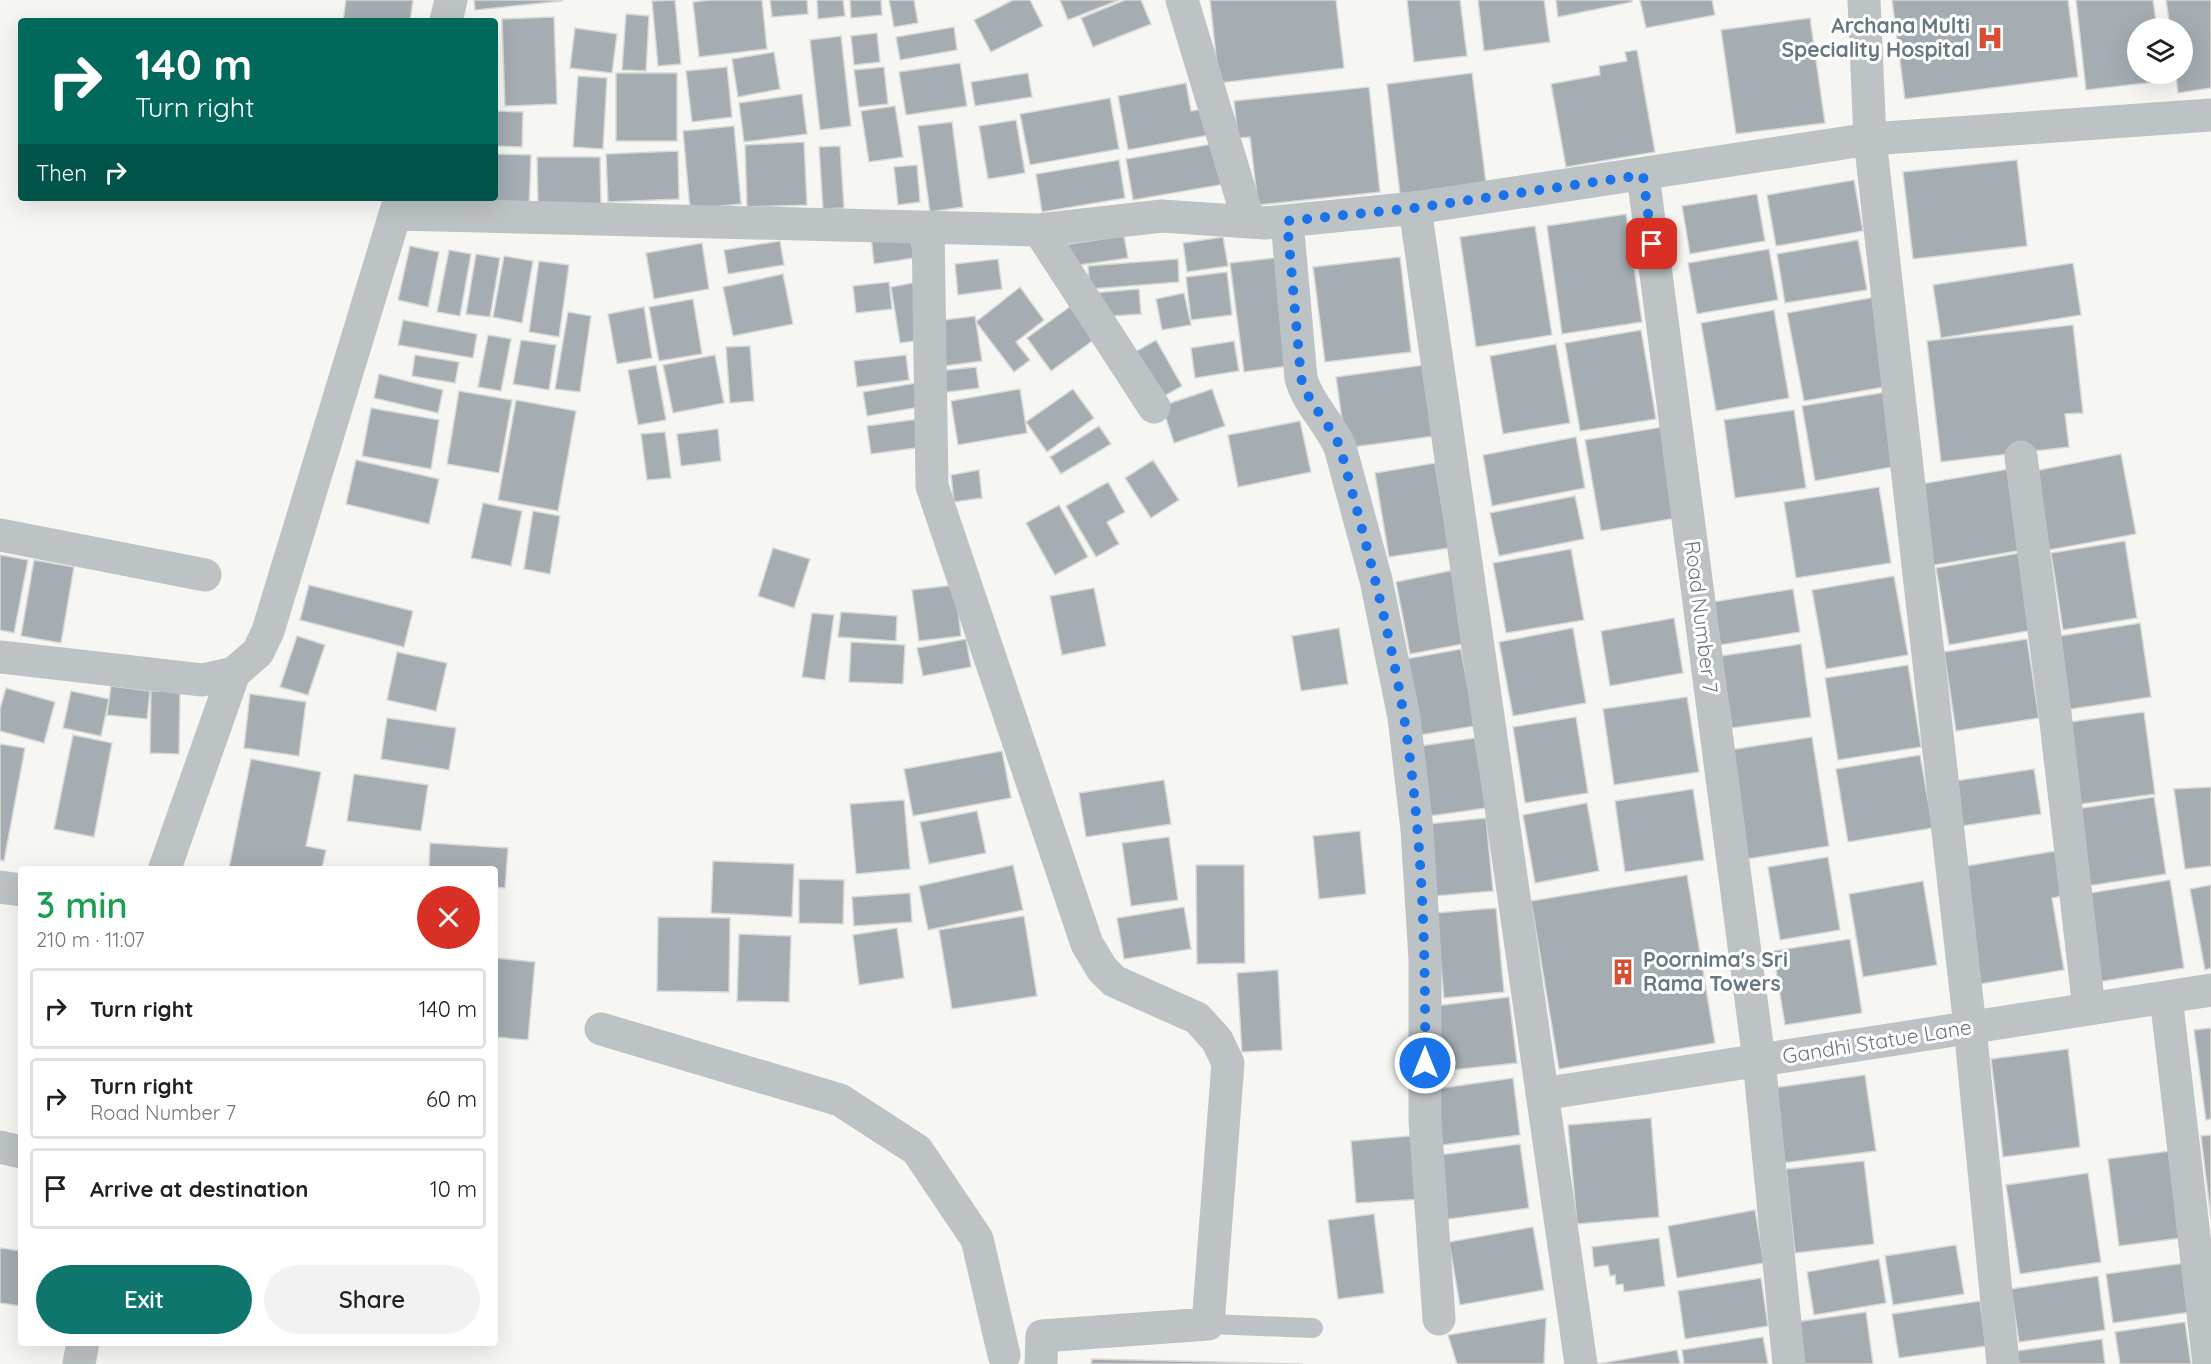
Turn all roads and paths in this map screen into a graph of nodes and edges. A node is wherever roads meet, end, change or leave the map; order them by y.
1 (451, 0) edge
2 (1182, 0) edge
3 (1864, 0) edge
4 (447, 18) edge
5 (2211, 115) edge
6 (1870, 139) junction
7 (1643, 175) junction
8 (398, 206) edge
9 (1415, 208) junction
10 (1287, 221) junction
11 (1249, 222) junction
12 (928, 227) junction
13 (1039, 230) junction
14 (1154, 407) dead end
15 (2021, 457) dead end
16 (0, 535) edge
17 (205, 575) dead end
18 (0, 657) edge
19 (234, 673) junction
20 (166, 866) edge
21 (0, 887) edge
22 (18, 890) edge
23 (2211, 990) edge
24 (2166, 997) junction
25 (2089, 1009) junction
26 (1970, 1027) junction
27 (601, 1029) dead end
28 (1759, 1060) junction
29 (1542, 1094) junction
30 (0, 1147) edge
31 (18, 1151) edge
32 (1439, 1319) dead end
33 (1208, 1324) junction
34 (1313, 1328) dead end
35 (82, 1346) edge
36 (1042, 1350) edge
37 (994, 1359) edge
38 (79, 1364) edge
39 (1581, 1364) edge
40 (1789, 1364) edge
41 (2003, 1364) edge
42 (2209, 1364) edge

1 - 4 street
2 - 11 street
3 - 6 street
5 - 6 street
6 - 7 street
6 - 26 street
7 - 9 street
7 - 28 street, Road Number 7
8 - 12 street
8 - 19 street
9 - 10 street
9 - 29 street
10 - 11 street
10 - 32 street
11 - 13 street
12 - 13 street
12 - 33 street
13 - 14 street
15 - 25 street
16 - 17 street
18 - 19 street
19 - 20 street
21 - 22 street
23 - 24 street, Gandhi Statue Lane
24 - 25 street, Gandhi Statue Lane
24 - 42 street
25 - 26 street, Gandhi Statue Lane
26 - 28 street, Gandhi Statue Lane
26 - 41 street
27 - 37 street
28 - 29 street, Gandhi Statue Lane
28 - 40 street, Road Number 7
29 - 39 street
30 - 31 street
33 - 34 lane
33 - 36 street
35 - 38 street
36 - 37 street

